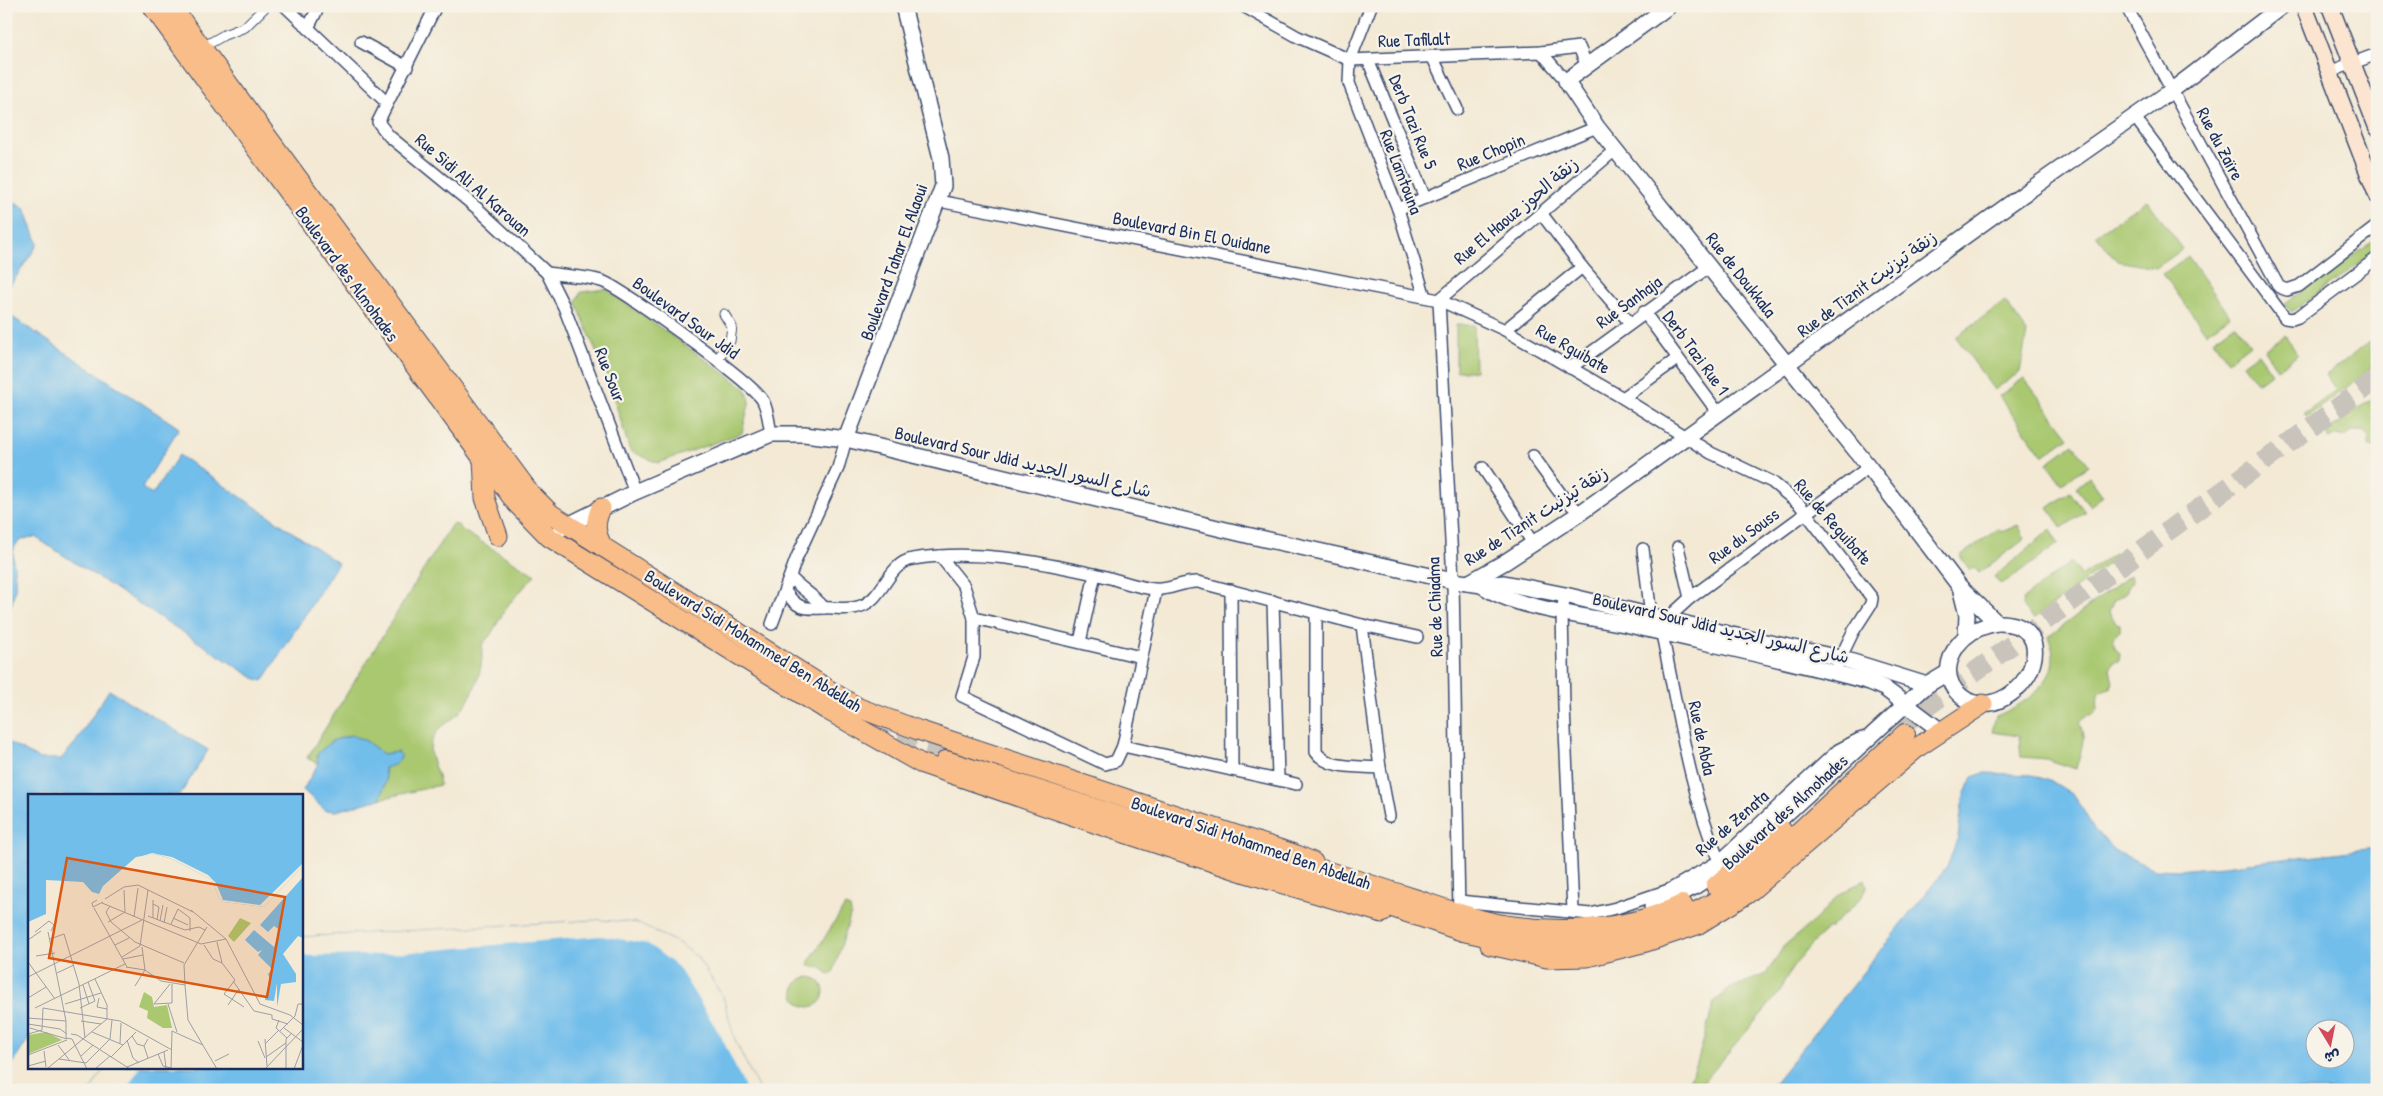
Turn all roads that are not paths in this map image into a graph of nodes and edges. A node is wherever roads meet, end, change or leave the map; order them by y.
1 (152, 6) edge
2 (171, 6) edge
3 (266, 6) edge
4 (285, 6) edge
5 (319, 6) edge
6 (436, 6) edge
7 (903, 6) edge
8 (1243, 6) edge
9 (1371, 6) edge
10 (1669, 6) edge
11 (2126, 6) edge
12 (2282, 6) edge
13 (2304, 6) edge
14 (2330, 6) edge
15 (308, 28) junction
16 (361, 42) dead end
17 (203, 48) junction
18 (1541, 52) junction
19 (2377, 54) edge
20 (1432, 56) junction
21 (1350, 60) junction
22 (1368, 60) junction
23 (2354, 63) junction
24 (1587, 66) junction
25 (407, 67) junction
26 (2329, 72) junction
27 (1566, 81) junction
28 (2172, 91) junction
29 (386, 102) junction
30 (1458, 109) dead end
31 (2134, 116) junction
32 (1597, 127) junction
33 (2377, 127) edge
34 (1615, 150) junction
35 (2377, 195) edge
36 (1425, 198) junction
37 (939, 201) junction
38 (1398, 209) junction
39 (1541, 213) junction
40 (2377, 226) edge
41 (341, 252) junction
42 (2377, 258) edge
43 (1710, 266) junction
44 (1582, 267) junction
45 (547, 273) junction
46 (1425, 297) junction
47 (1439, 300) junction
48 (1644, 312) junction
49 (724, 314) dead end
50 (1630, 323) junction
51 (1505, 330) junction
52 (1677, 359) junction
53 (717, 360) junction
54 (1786, 365) junction
55 (1570, 368) junction
56 (1623, 398) junction
57 (1719, 414) junction
58 (771, 434) junction
59 (1686, 438) junction
60 (846, 439) junction
61 (1533, 456) dead end
62 (483, 459) junction
63 (1869, 467) junction
64 (1482, 468) dead end
65 (634, 492) junction
66 (601, 508) junction
67 (1806, 512) junction
68 (1580, 514) junction
69 (567, 524) junction
70 (498, 536) dead end
71 (549, 537) junction
72 (1533, 543) junction
73 (1678, 547) dead end
74 (603, 548) junction
75 (1643, 549) dead end
76 (940, 556) junction
77 (1095, 574) junction
78 (790, 578) junction
79 (1468, 583) junction
80 (1960, 587) junction
81 (1156, 590) junction
82 (1231, 590) junction
83 (786, 591) junction
84 (1565, 594) junction
85 (1690, 598) junction
86 (1272, 601) junction
87 (824, 608) junction
88 (1562, 612) junction
89 (1316, 613) junction
90 (1651, 616) junction
91 (974, 618) junction
92 (1667, 619) junction
93 (1997, 623) junction
94 (772, 624) dead end
95 (1362, 625) junction
96 (1662, 634) junction
97 (1966, 636) junction
98 (1417, 637) dead end
99 (1080, 642) junction
100 (1141, 657) junction
101 (1838, 665) junction
102 (1947, 673) junction
103 (1927, 685) junction
104 (1906, 704) junction
105 (1983, 704) junction
106 (923, 731) junction
107 (1941, 731) junction
108 (1870, 736) junction
109 (1123, 746) junction
110 (948, 756) tunnel mouth
111 (915, 761) junction
112 (1380, 768) junction
113 (1232, 770) junction
114 (1278, 778) junction
115 (1296, 784) dead end
116 (1389, 816) dead end
117 (1719, 861) junction
118 (1335, 881) junction
119 (1459, 908) junction
120 (1574, 919) junction
121 (1653, 935) junction

1 - 41 main road, Boulevard des Almohades
2 - 17 main road, Boulevard des Almohades
3 - 17 street
4 - 15 street
5 - 15 street
6 - 25 street
7 - 37 street, Boulevard Tahar El Alaoui
8 - 21 street, Rue Tafilalt
9 - 21 street
10 - 24 street
11 - 28 street, Rue du Zaïre
12 - 28 street, Rue de Tiznit زنقة تيزنيت
13 - 26 main road
14 - 23 main road
15 - 29 street
16 - 25 street
17 - 41 main road, Boulevard des Almohades
18 - 20 street, Rue Tafilalt
18 - 24 street, Rue Tafilalt
18 - 27 street
19 - 23 street
20 - 22 street, Rue Tafilalt
20 - 30 street
21 - 22 street, Rue Tafilalt
21 - 38 street, Rue Lamtouna
22 - 36 street, Derb Tazi Rue 5
23 - 26 street
23 - 33 main road
24 - 27 street
25 - 29 street
26 - 35 main road
27 - 32 street, Rue de Doukkala
28 - 31 street, Rue de Tiznit زنقة تيزنيت
28 - 40 street, Rue du Zaïre
29 - 45 street, Rue Sidi Ali Al Karouan
31 - 42 street
31 - 54 street, Rue de Tiznit زنقة تيزنيت
32 - 34 street, Rue de Doukkala
32 - 36 street, Rue Chopin
34 - 39 street, Rue El Haouz زنقة الحوز
34 - 43 street, Rue de Doukkala
36 - 38 street, Rue Chopin
37 - 46 street, Boulevard Bin El Ouidane
37 - 60 street, Boulevard Tahar El Alaoui
38 - 46 street, Rue Lamtouna
39 - 44 street
39 - 47 street, Rue El Haouz زنقة الحوز
41 - 62 main road, Boulevard des Almohades
41 - 69 main road, Boulevard des Almohades
43 - 48 street, Rue Sanhaja
43 - 54 street, Rue de Doukkala
44 - 50 street
44 - 51 street
45 - 53 street, Boulevard Sour Jdid
45 - 65 street, Rue Sour
46 - 47 street, Boulevard Bin El Ouidane
47 - 51 street, Rue Rguibate
47 - 79 street, Rue de Chiadma
48 - 50 street, Rue Sanhaja
48 - 52 street, Derb Tazi Rue 1
49 - 53 street
50 - 55 street, Rue Sanhaja
51 - 55 street, Rue Rguibate
52 - 56 street
52 - 57 street, Derb Tazi Rue 1
53 - 58 street, Boulevard Sour Jdid
54 - 57 street, Rue de Tiznit زنقة تيزنيت
54 - 63 street, Rue de Doukkala
55 - 56 street, Rue Rguibate
56 - 59 street, Rue Rguibate
57 - 59 street, Rue de Tiznit زنقة تيزنيت
58 - 60 street, Boulevard Sour Jdid شارع السور الجديد
58 - 65 street, Boulevard Sour Jdid شارع السور الجديد
59 - 67 street, Rue de Reguibate
59 - 68 street, Rue de Tiznit زنقة تيزنيت
60 - 78 street
60 - 79 street, Boulevard Sour Jdid شارع السور الجديد
61 - 68 street
62 - 70 main road
62 - 71 main road, Boulevard des Almohades
63 - 67 street, Rue du Souss
63 - 80 street, Rue de Doukkala
64 - 72 street
65 - 66 street, Boulevard Sour Jdid شارع السور الجديد
66 - 69 street, Boulevard Sour Jdid شارع السور الجديد
66 - 74 main road
67 - 85 street, Rue du Souss
67 - 101 street, Rue de Reguibate
68 - 72 street, Rue de Tiznit زنقة تيزنيت
69 - 71 street, Boulevard Sour Jdid شارع السور الجديد
69 - 74 main road, Boulevard Sidi Mohammed Ben Abdellah
71 - 111 main road, Boulevard Sidi Mohammed Ben Abdellah
72 - 79 street, Rue de Tiznit زنقة تيزنيت
73 - 85 street
74 - 106 main road, Boulevard Sidi Mohammed Ben Abdellah
75 - 90 street
76 - 77 street
76 - 87 street
76 - 91 street
77 - 81 street
77 - 99 street
78 - 83 street
78 - 87 street
79 - 84 street, Boulevard Sour Jdid شارع السور الجديد
79 - 88 street, Boulevard Sour Jdid شارع السور الجديد
79 - 119 street, Rue de Chiadma
80 - 93 street, Rue de Doukkala
80 - 97 street, Rue de Doukkala
81 - 82 street
81 - 100 street
82 - 86 street
82 - 113 street
83 - 87 street
83 - 94 street
84 - 88 street
84 - 90 street, Boulevard Sour Jdid شارع السور الجديد
85 - 92 street, Rue du Souss
86 - 89 street
86 - 114 street
88 - 96 street, Boulevard Sour Jdid شارع السور الجديد
88 - 120 street
89 - 95 street
89 - 112 street
90 - 92 street, Boulevard Sour Jdid شارع السور الجديد
91 - 99 street
91 - 109 street
92 - 96 street
92 - 101 street, Boulevard Sour Jdid شارع السور الجديد
93 - 97 street
93 - 105 street
95 - 98 street
95 - 112 street
96 - 101 street, Boulevard Sour Jdid شارع السور الجديد
96 - 117 street, Rue de Abda
97 - 102 street
99 - 100 street
100 - 109 street
101 - 103 street, Boulevard Sour Jdid شارع السور الجديد
101 - 104 street, Boulevard Sour Jdid شارع السور الجديد
102 - 103 street, Boulevard des Almohades
102 - 105 street
103 - 104 street, Boulevard des Almohades
104 - 107 street, Boulevard Sour Jdid شارع السور الجديد
104 - 108 street, Boulevard des Almohades
105 - 107 main road, Boulevard des Almohades
106 - 111 main road
106 - 118 main road, Boulevard Sidi Mohammed Ben Abdellah
107 - 121 main road, Boulevard des Almohades
108 - 117 street, Rue de Zenata
108 - 120 street, Boulevard des Almohades
109 - 113 street
110 - 118 highway
111 - 121 main road, Boulevard Sidi Mohammed Ben Abdellah
112 - 116 street
113 - 114 street
114 - 115 street
117 - 120 street, Rue de Zenata
118 - 119 highway, Boulevard Sidi Mohammed Ben Abdellah
118 - 121 highway, Boulevard Sidi Mohammed Ben Abdellah
119 - 120 highway, Boulevard Sidi Mohammed Ben Abdellah
120 - 121 highway, Boulevard Sidi Mohammed Ben Abdellah

